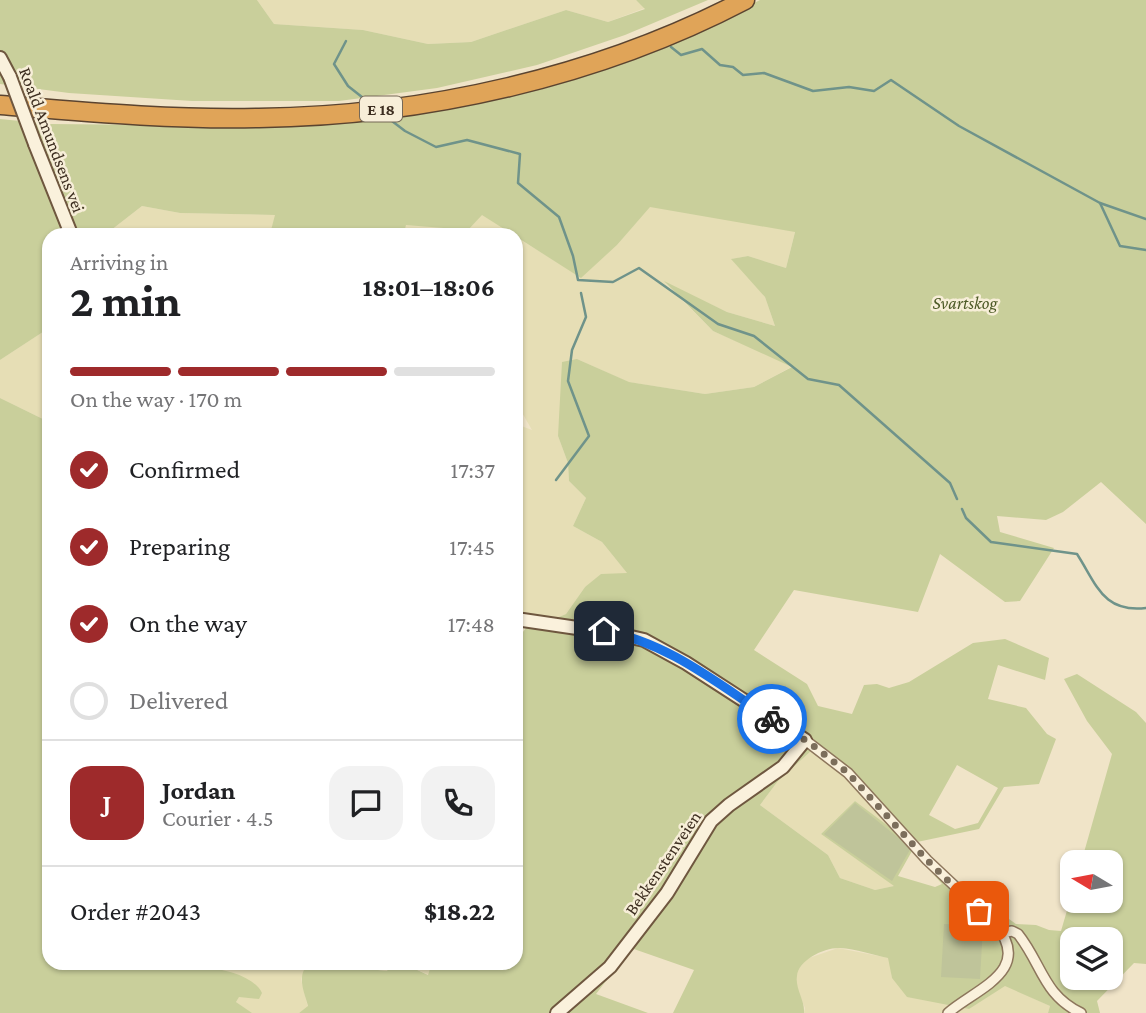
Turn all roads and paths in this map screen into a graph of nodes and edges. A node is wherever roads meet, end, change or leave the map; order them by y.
1 (731, 0) edge
2 (745, 0) edge
3 (0, 58) edge
4 (0, 99) edge
5 (0, 105) edge
6 (69, 228) edge
7 (523, 620) edge
8 (805, 740) junction
9 (1001, 933) junction
10 (557, 1013) edge
11 (948, 1013) edge
12 (1081, 1013) edge

1 - 4 highway, E 18
2 - 5 highway, E 18
3 - 6 main road, Roald Amundsens vei, bridge
7 - 8 main road
8 - 9 street
8 - 10 main road, Bekkenstenveien
9 - 11 street
9 - 12 street

